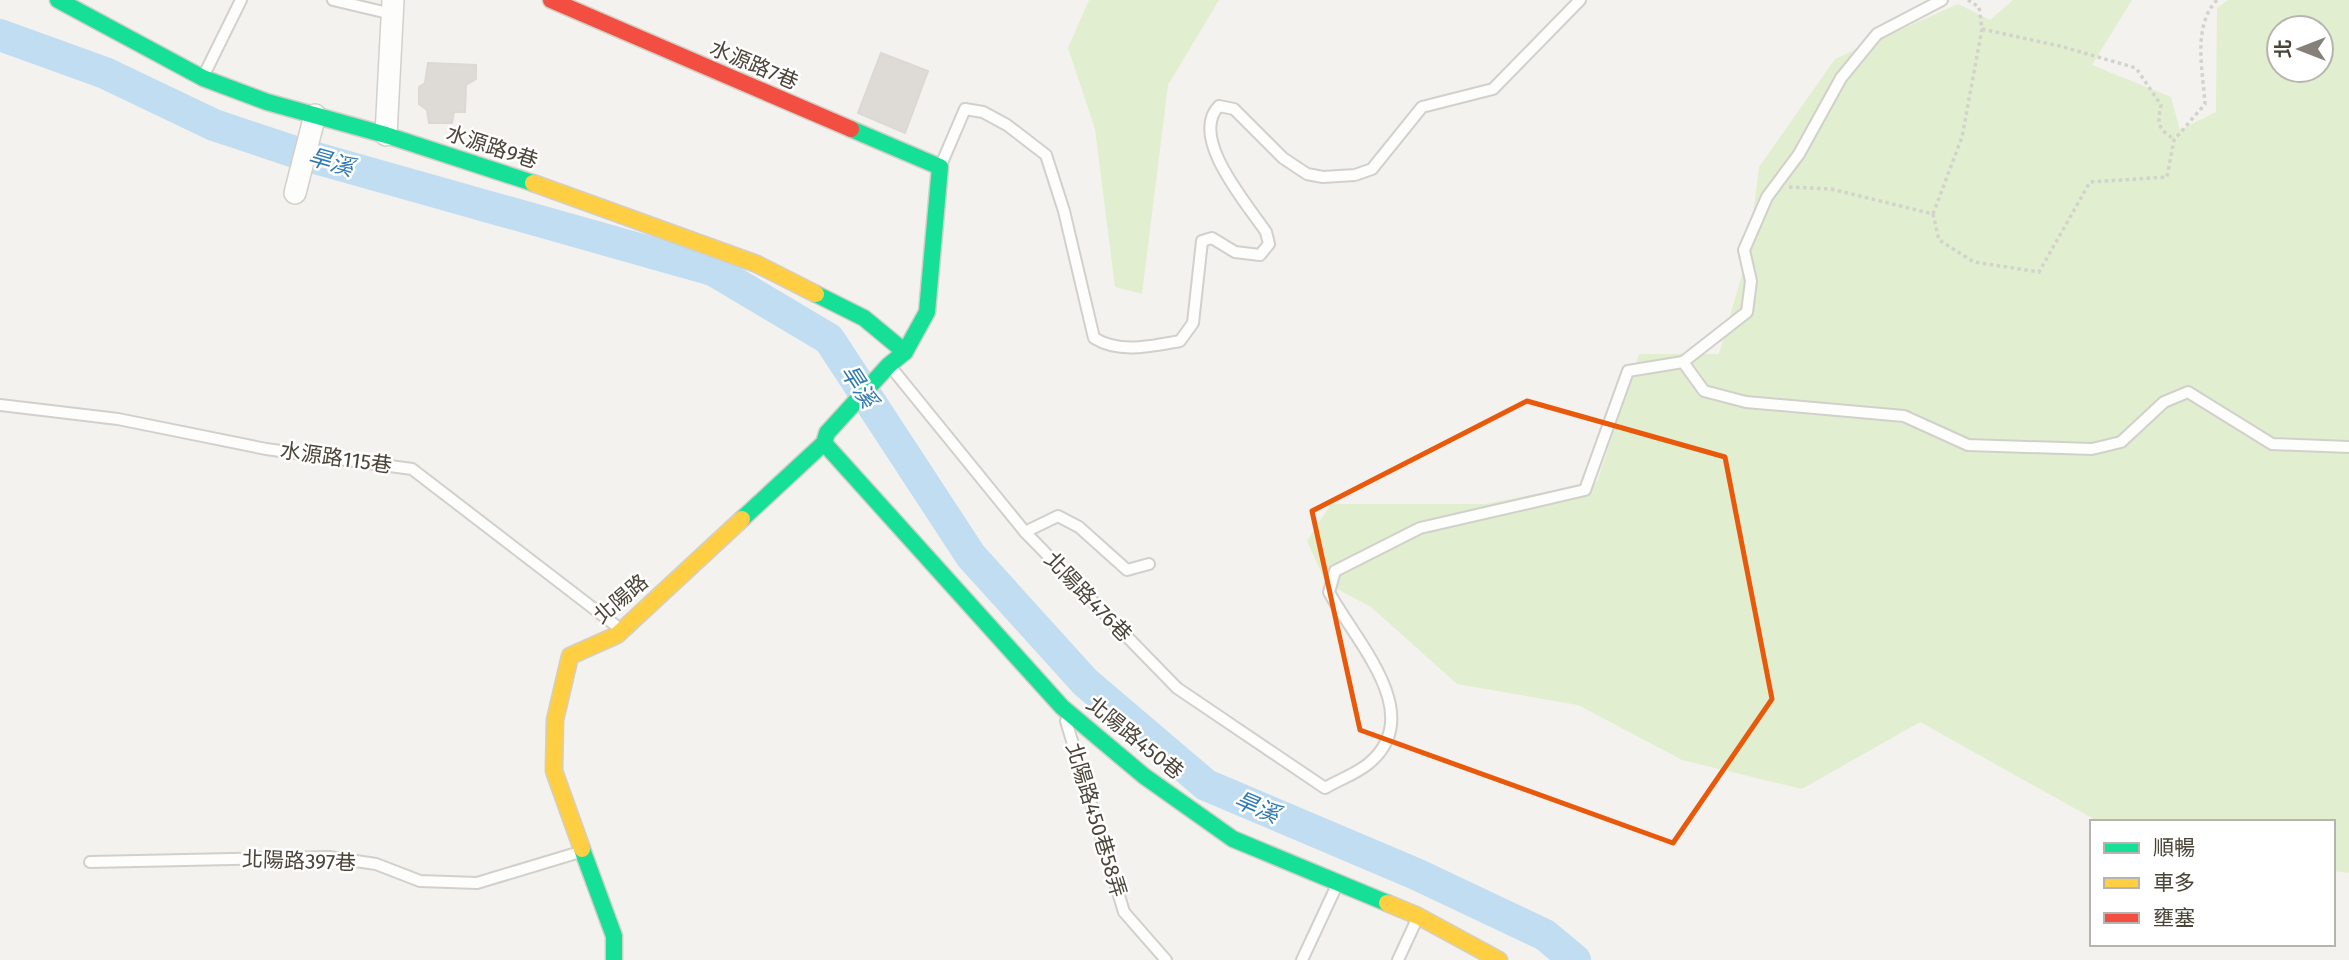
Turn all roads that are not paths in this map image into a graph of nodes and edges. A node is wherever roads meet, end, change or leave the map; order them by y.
1 (58, 0) edge
2 (241, 0) edge
3 (333, 0) edge
4 (551, 0) edge
5 (1580, 0) edge
6 (1942, 0) edge
7 (392, 7) edge
8 (203, 78) junction
9 (315, 115) junction
10 (386, 135) junction
11 (940, 167) junction
12 (296, 193) dead end
13 (905, 352) junction
14 (1683, 362) junction
15 (889, 365) junction
16 (0, 405) edge
17 (826, 438) junction
18 (2349, 447) edge
19 (1025, 532) junction
20 (1149, 564) dead end
21 (621, 630) junction
22 (1062, 707) junction
23 (583, 851) junction
24 (90, 862) dead end
25 (1337, 885) junction
26 (1418, 916) junction
27 (614, 960) edge
28 (1166, 960) edge
29 (1302, 960) edge
30 (1398, 960) edge
31 (1499, 960) edge

1 - 8 street, 水源路9巷
2 - 8 lane
3 - 7 lane
4 - 11 street, 水源路7巷
5 - 11 lane
6 - 14 lane
7 - 10 street
8 - 9 street, 水源路9巷
9 - 10 street, 水源路9巷
9 - 12 street
10 - 13 street, 水源路9巷
11 - 13 street
13 - 15 street
14 - 18 lane
14 - 19 lane, 北陽路476巷
15 - 17 street, 北陽路
15 - 19 lane, 北陽路476巷
16 - 21 lane, 水源路115巷
17 - 21 street, 北陽路
17 - 22 street, 北陽路450巷
19 - 20 lane
21 - 23 street, 北陽路
22 - 25 street, 北陽路450巷
22 - 28 lane, 北陽路450巷58弄
23 - 24 lane, 北陽路397巷
23 - 27 street, 北陽路
25 - 26 street, 北陽路450巷
25 - 29 lane
26 - 30 lane
26 - 31 street, 北陽路450巷

